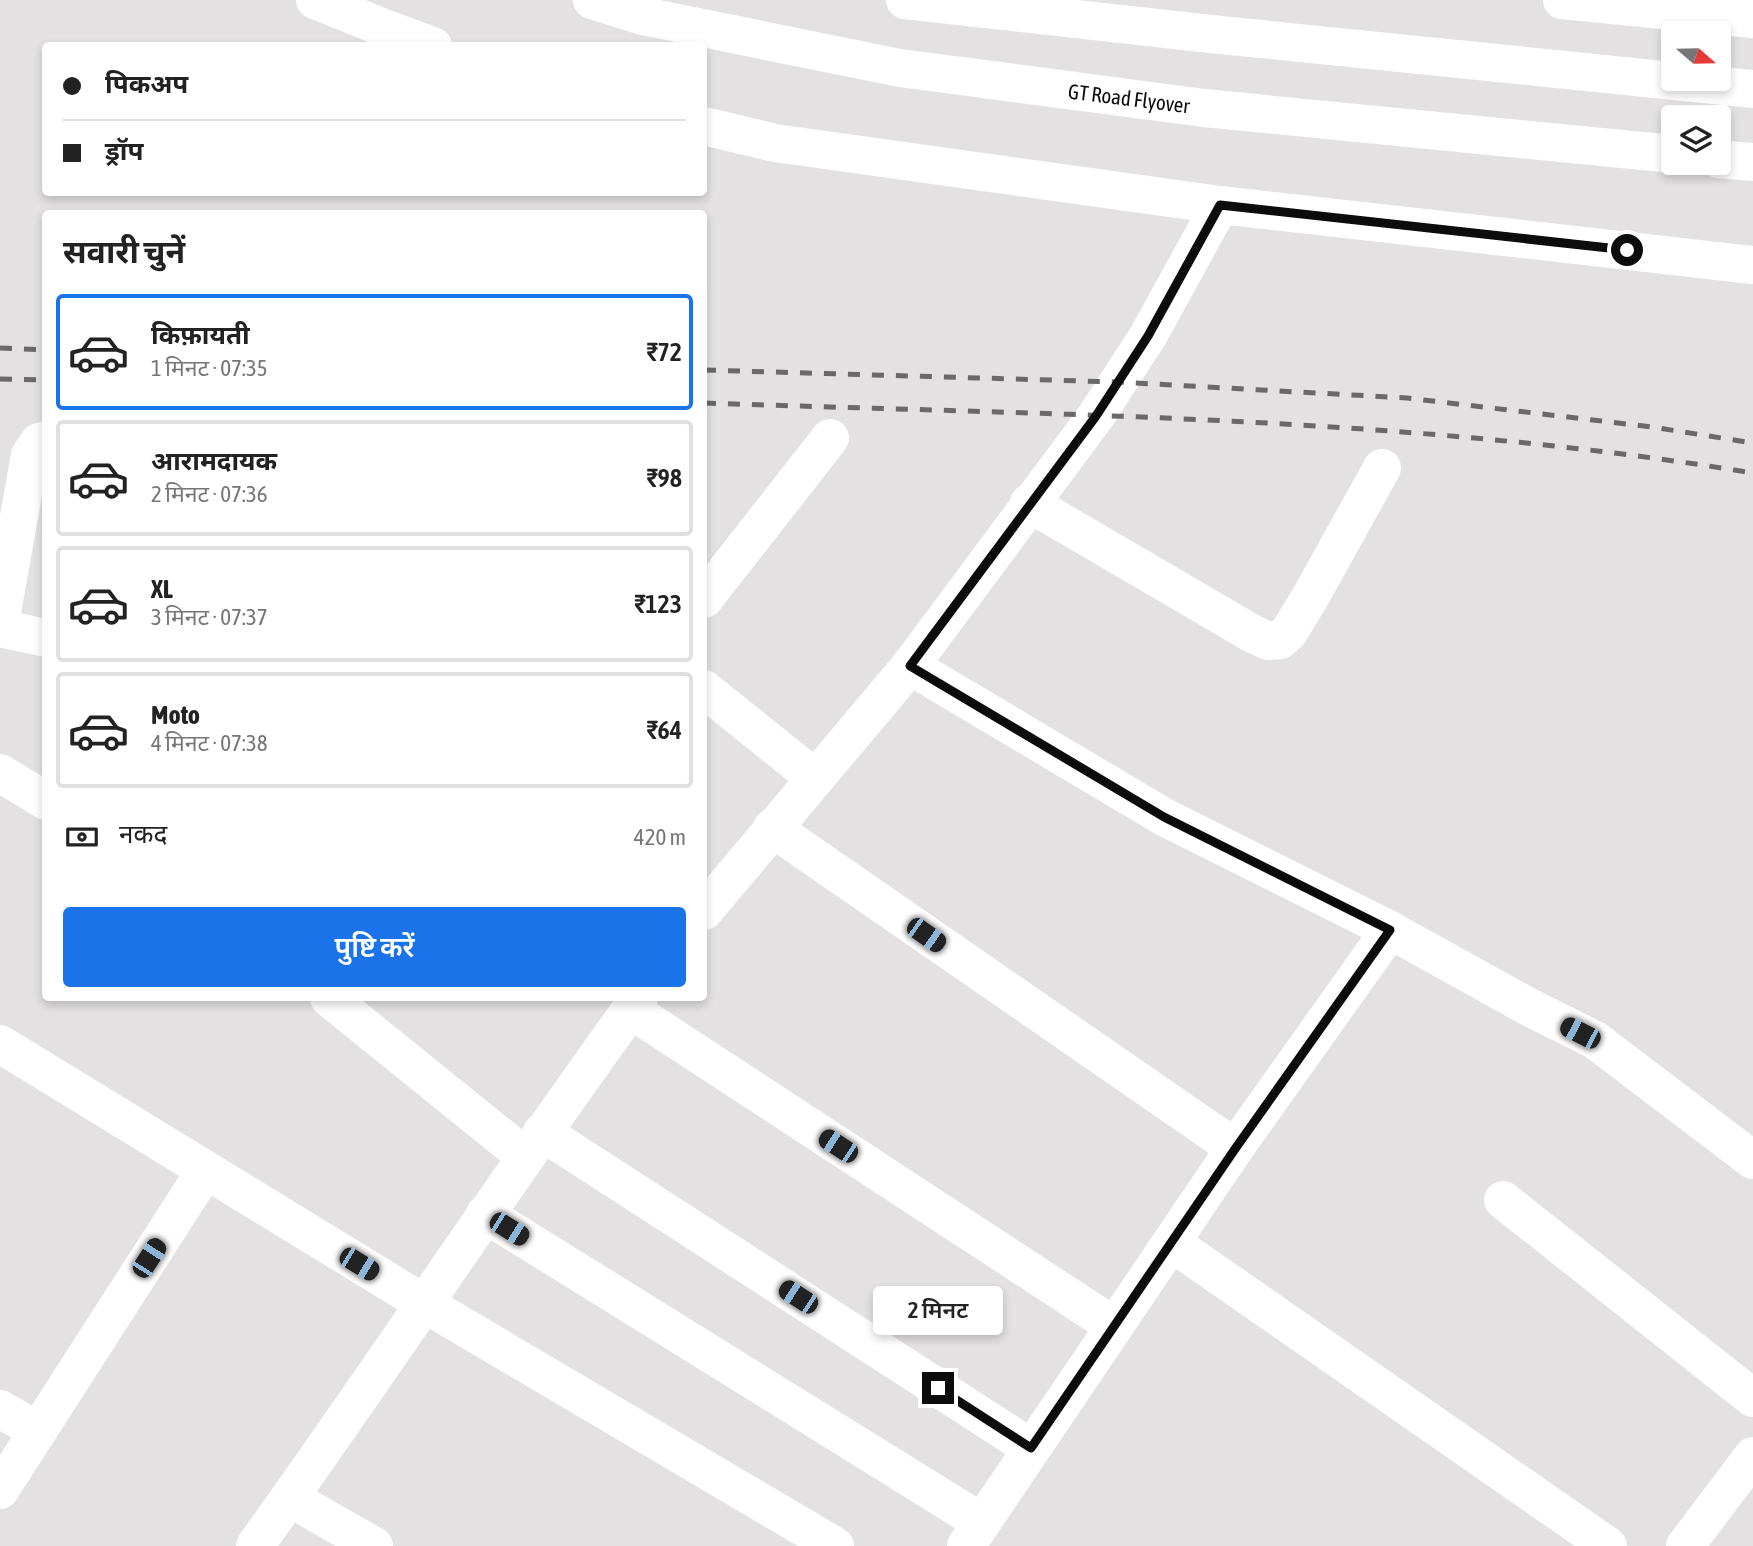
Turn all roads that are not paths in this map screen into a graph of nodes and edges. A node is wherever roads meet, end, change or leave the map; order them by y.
1 (316, 0) edge
2 (592, 0) edge
3 (905, 0) edge
4 (1562, 0) edge
5 (1753, 19) edge
6 (421, 42) edge
7 (1753, 89) edge
8 (707, 126) edge
9 (1661, 153) edge
10 (1731, 160) edge
11 (1753, 162) edge
12 (1220, 205) junction
13 (1753, 265) edge
14 (830, 438) dead end
15 (42, 441) edge
16 (1382, 468) dead end
17 (1030, 503) junction
18 (707, 595) edge
19 (0, 623) edge
20 (0, 628) edge
21 (42, 637) edge
22 (910, 666) junction
23 (707, 691) edge
24 (0, 773) edge
25 (815, 778) junction
26 (42, 799) edge
27 (772, 828) junction
28 (707, 907) edge
29 (1390, 930) junction
30 (334, 1001) edge
31 (635, 1004) edge
32 (0, 1044) edge
33 (534, 1144) junction
34 (1235, 1149) junction
35 (1753, 1160) edge
36 (205, 1171) junction
37 (1503, 1200) dead end
38 (485, 1214) junction
39 (1172, 1243) junction
40 (425, 1304) junction
41 (1114, 1326) junction
42 (1753, 1398) edge
43 (0, 1409) edge
44 (38, 1431) junction
45 (1031, 1448) junction
46 (1753, 1456) edge
47 (0, 1490) edge
48 (290, 1498) junction
49 (974, 1534) edge
50 (255, 1546) edge
51 (374, 1546) edge
52 (835, 1546) edge
53 (1608, 1546) edge
54 (1685, 1546) edge

1 - 6 main road
2 - 9 main road, GT Road Flyover
3 - 7 main road
4 - 5 main road
8 - 12 main road
10 - 11 main road
12 - 13 main road
12 - 17 main road
14 - 18 main road
15 - 19 main road
16 - 17 main road
17 - 22 main road
20 - 21 main road
22 - 25 main road
22 - 29 main road
23 - 25 main road
24 - 26 main road
25 - 27 main road
27 - 28 main road
27 - 34 main road
29 - 34 main road
29 - 35 main road
30 - 33 main road
31 - 33 main road
31 - 41 main road
32 - 36 main road
33 - 38 main road
33 - 45 main road
34 - 39 main road
36 - 40 main road
36 - 44 main road
37 - 42 main road
38 - 40 main road
38 - 49 main road
39 - 41 main road
39 - 53 main road
40 - 48 main road
40 - 52 main road
41 - 45 main road
43 - 44 main road
44 - 47 main road
45 - 49 main road
46 - 54 main road
48 - 50 main road
48 - 51 main road

